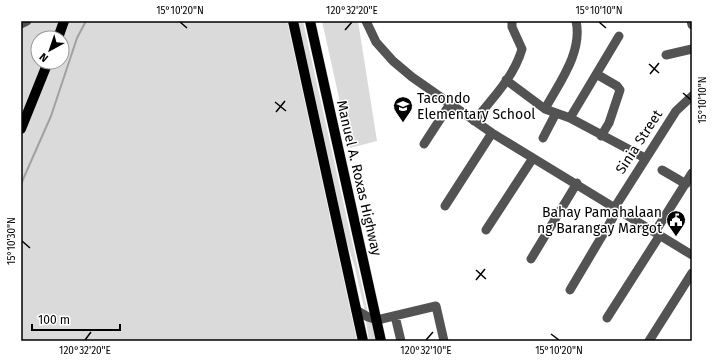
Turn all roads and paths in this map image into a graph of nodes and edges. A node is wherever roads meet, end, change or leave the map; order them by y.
1 (27, 21) edge
2 (293, 21) edge
3 (310, 21) edge
4 (366, 21) edge
5 (512, 21) edge
6 (576, 21) edge
7 (691, 21) edge
8 (21, 24) edge
9 (692, 25) edge
10 (619, 36) dead end
11 (692, 49) edge
12 (666, 55) dead end
13 (45, 70) edge
14 (598, 75) junction
15 (506, 80) junction
16 (692, 96) edge
17 (450, 104) junction
18 (545, 109) junction
19 (556, 113) junction
20 (570, 118) junction
21 (474, 121) junction
22 (21, 129) edge
23 (492, 133) junction
24 (601, 136) junction
25 (543, 138) dead end
26 (424, 144) dead end
27 (533, 158) junction
28 (645, 158) junction
29 (662, 170) dead end
30 (692, 173) edge
31 (577, 183) junction
32 (686, 184) junction
33 (445, 206) dead end
34 (616, 208) junction
35 (486, 230) dead end
36 (657, 234) junction
37 (692, 255) edge
38 (531, 259) dead end
39 (692, 273) edge
40 (570, 290) dead end
41 (356, 310) junction
42 (395, 316) junction
43 (607, 318) dead end
44 (377, 320) junction
45 (363, 341) edge
46 (381, 341) edge
47 (401, 341) edge
48 (444, 341) edge
49 (649, 341) edge

1 - 8 street
2 - 41 main road
3 - 44 main road, Manuel A. Roxas Highway
4 - 17 street
5 - 15 street
6 - 18 street
7 - 9 street
10 - 14 street
11 - 12 street
13 - 22 main road
14 - 20 street
14 - 24 street
15 - 18 street
15 - 21 street
16 - 28 street, Sinia Street
17 - 21 street
17 - 26 street
18 - 19 street
19 - 20 street
19 - 25 street
20 - 24 street
21 - 23 street
23 - 27 street
23 - 33 street
24 - 28 street
27 - 31 street
27 - 35 street
28 - 34 street, Sinia Street
29 - 32 street
30 - 32 street
31 - 34 street
31 - 38 street
32 - 36 street
34 - 36 street
34 - 40 street, Sinia Street
36 - 37 street
36 - 43 street
39 - 49 street
41 - 44 street
41 - 45 main road
42 - 44 street
42 - 47 street
42 - 48 street
44 - 46 main road, Manuel A. Roxas Highway

